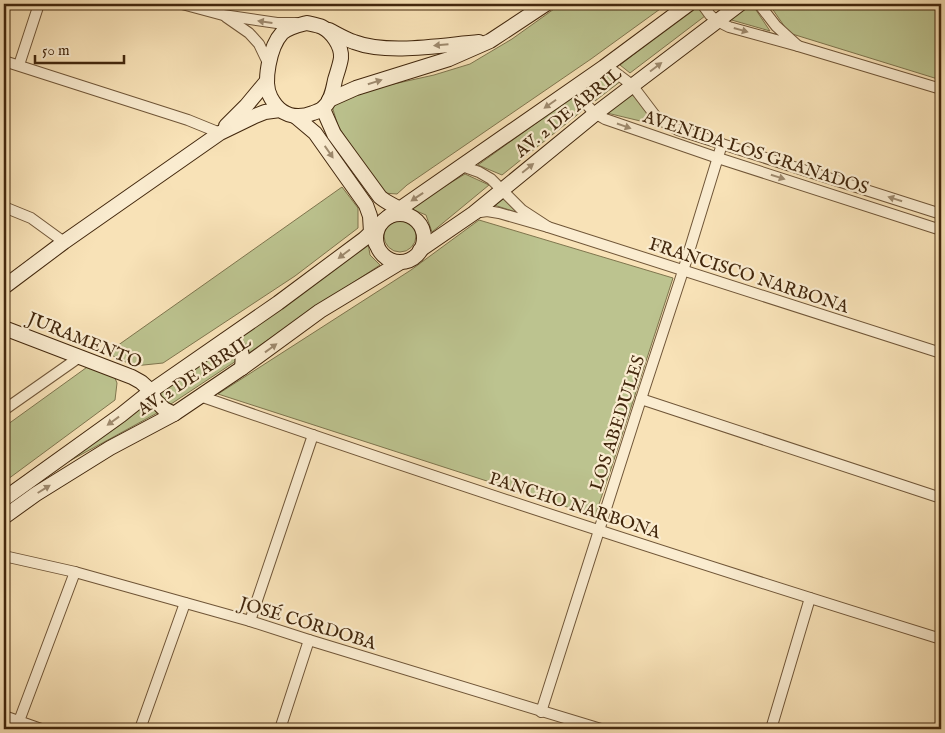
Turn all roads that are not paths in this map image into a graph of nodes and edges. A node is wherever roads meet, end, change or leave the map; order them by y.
1 (39, 4) edge
2 (182, 4) edge
3 (546, 4) edge
4 (688, 4) edge
5 (702, 4) edge
6 (740, 4) edge
7 (759, 4) edge
8 (223, 16) junction
9 (717, 21) junction
10 (307, 23) junction
11 (321, 26) junction
12 (490, 41) junction
13 (798, 46) junction
14 (4, 61) edge
15 (19, 65) junction
16 (269, 65) junction
17 (604, 67) junction
18 (266, 82) junction
19 (579, 84) junction
20 (632, 84) junction
21 (941, 89) edge
22 (326, 104) junction
23 (280, 110) junction
24 (594, 114) junction
25 (296, 117) junction
26 (220, 133) junction
27 (722, 144) junction
28 (718, 158) junction
29 (462, 166) junction
30 (502, 190) junction
31 (4, 207) edge
32 (474, 213) junction
33 (941, 214) edge
34 (388, 223) junction
35 (548, 227) junction
36 (941, 230) edge
37 (64, 242) junction
38 (420, 250) junction
39 (401, 262) junction
40 (683, 271) junction
41 (4, 287) edge
42 (4, 328) edge
43 (224, 340) junction
44 (941, 353) edge
45 (81, 356) junction
46 (242, 368) junction
47 (151, 391) junction
48 (200, 396) junction
49 (641, 399) junction
50 (4, 410) edge
51 (174, 414) junction
52 (313, 435) junction
53 (941, 498) edge
54 (4, 499) edge
55 (4, 516) edge
56 (600, 531) junction
57 (4, 556) edge
58 (75, 572) junction
59 (810, 598) junction
60 (185, 602) junction
61 (250, 621) junction
62 (941, 639) edge
63 (309, 640) junction
64 (541, 712) junction
65 (4, 716) edge
66 (18, 725) edge
67 (41, 729) edge
68 (140, 729) edge
69 (280, 729) edge
70 (601, 729) edge
71 (771, 729) edge

1 - 15 street
2 - 8 street
3 - 12 main road
4 - 17 main road, AV. 2 DE ABRIL
5 - 9 street
6 - 9 main road, AV. 2 DE ABRIL
7 - 13 street
10 -> 8 street
8 - 16 street
9 -> 13 street
20 -> 9 main road, AV. 2 DE ABRIL
10 - 11 main road
10 - 16 main road
12 -> 11 main road
11 - 22 main road
22 -> 12 main road
13 - 21 street
14 - 15 street
15 - 26 street
16 - 18 main road
17 - 19 main road, AV. 2 DE ABRIL
17 - 20 street, AVENIDA LOS GRANADOS
18 - 23 main road
18 - 26 main road
19 - 24 street
19 -> 29 main road, AV. 2 DE ABRIL
20 - 24 main road, AV. 2 DE ABRIL
20 - 27 street, AVENIDA LOS GRANADOS
22 - 25 main road
22 - 34 main road
23 - 25 main road
23 - 26 main road
24 -> 28 street, AVENIDA LOS GRANADOS
30 -> 24 main road, AV. 2 DE ABRIL
25 -> 34 main road
26 - 37 main road
27 - 28 street, LOS ABEDULES
33 -> 27 street, AVENIDA LOS GRANADOS
28 -> 36 street, AVENIDA LOS GRANADOS
28 - 40 street, LOS ABEDULES
29 - 30 street, FRANCISCO NARBONA
29 -> 34 main road, AV. 2 DE ABRIL
30 - 32 main road, AV. 2 DE ABRIL
30 - 35 street, FRANCISCO NARBONA
31 - 37 street
32 - 35 street, FRANCISCO NARBONA
32 - 38 main road, AV. 2 DE ABRIL
34 - 38 main road
34 - 39 main road
34 -> 43 main road, AV. 2 DE ABRIL
35 - 40 street, FRANCISCO NARBONA
37 - 41 main road
38 - 39 main road
46 -> 39 main road, AV. 2 DE ABRIL
40 - 44 street, FRANCISCO NARBONA
40 - 49 street, LOS ABEDULES
42 - 45 main road, JURAMENTO
43 - 46 main road
43 - 47 main road, AV. 2 DE ABRIL
45 - 47 main road, JURAMENTO
45 - 50 street
46 - 48 main road, AV. 2 DE ABRIL
47 - 51 main road, JURAMENTO
47 -> 54 main road, AV. 2 DE ABRIL
48 - 51 main road, AV. 2 DE ABRIL
48 - 52 street, PANCHO NARBONA
49 - 53 street
49 - 56 street, LOS ABEDULES
55 -> 51 main road, AV. 2 DE ABRIL
52 - 56 street, PANCHO NARBONA
52 - 61 street
56 - 59 street, PANCHO NARBONA
56 - 64 street, LOS ABEDULES
57 - 58 street, JOSÉ CÓRDOBA
58 - 60 street, JOSÉ CÓRDOBA
58 - 66 street
59 - 62 street, PANCHO NARBONA
59 - 71 street
60 - 61 street, JOSÉ CÓRDOBA
60 - 68 street
61 - 63 street, JOSÉ CÓRDOBA
63 - 64 street, JOSÉ CÓRDOBA
63 - 69 street
64 - 70 street, JOSÉ CÓRDOBA
65 - 66 street
66 - 67 street

